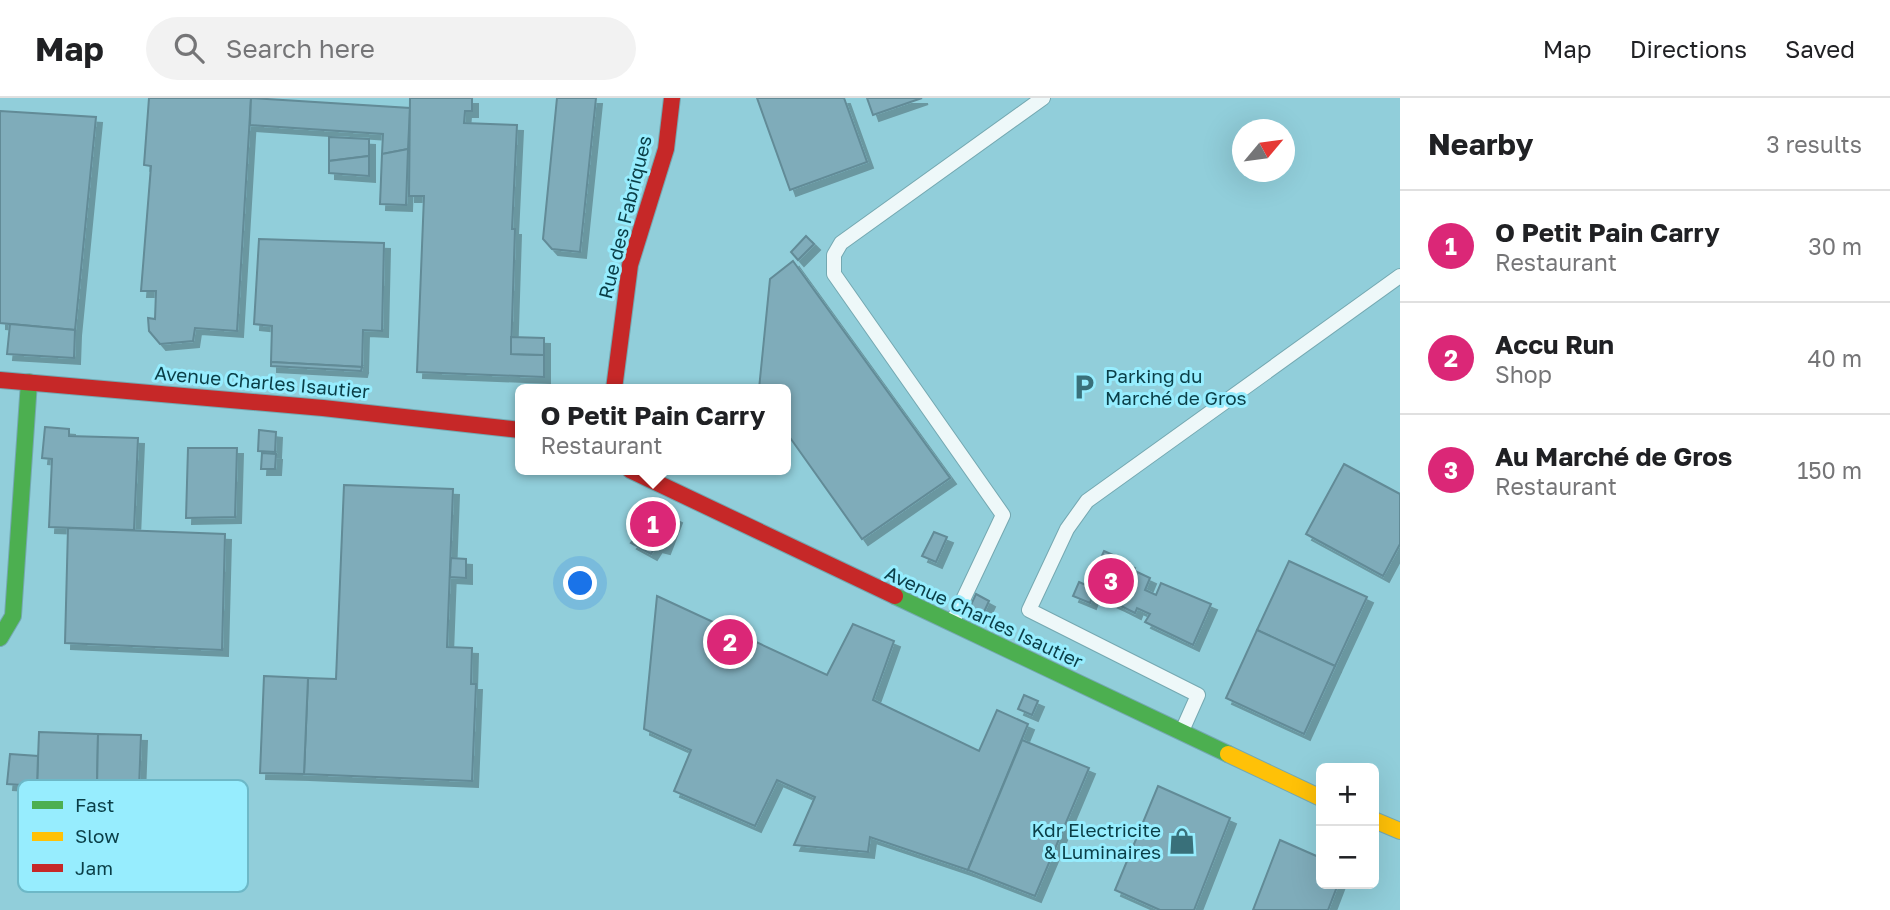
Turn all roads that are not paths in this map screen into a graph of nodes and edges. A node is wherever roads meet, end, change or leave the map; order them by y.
1 (672, 98) edge
2 (1043, 98) edge
3 (1400, 276) edge
4 (0, 380) edge
5 (29, 382) junction
6 (615, 384) edge
7 (515, 429) edge
8 (639, 475) edge
9 (951, 625) junction
10 (0, 638) edge
11 (1182, 733) junction
12 (1316, 797) edge
13 (1379, 822) edge
14 (1400, 831) edge

1 - 6 street, Rue des Fabriques
2 - 9 lane
3 - 11 lane
4 - 5 street, Avenue Charles Isautier
5 - 7 street, Avenue Charles Isautier
5 - 10 street
8 - 9 street, Avenue Charles Isautier
9 - 11 street, Avenue Charles Isautier
11 - 12 street, Avenue Charles Isautier
13 - 14 street

